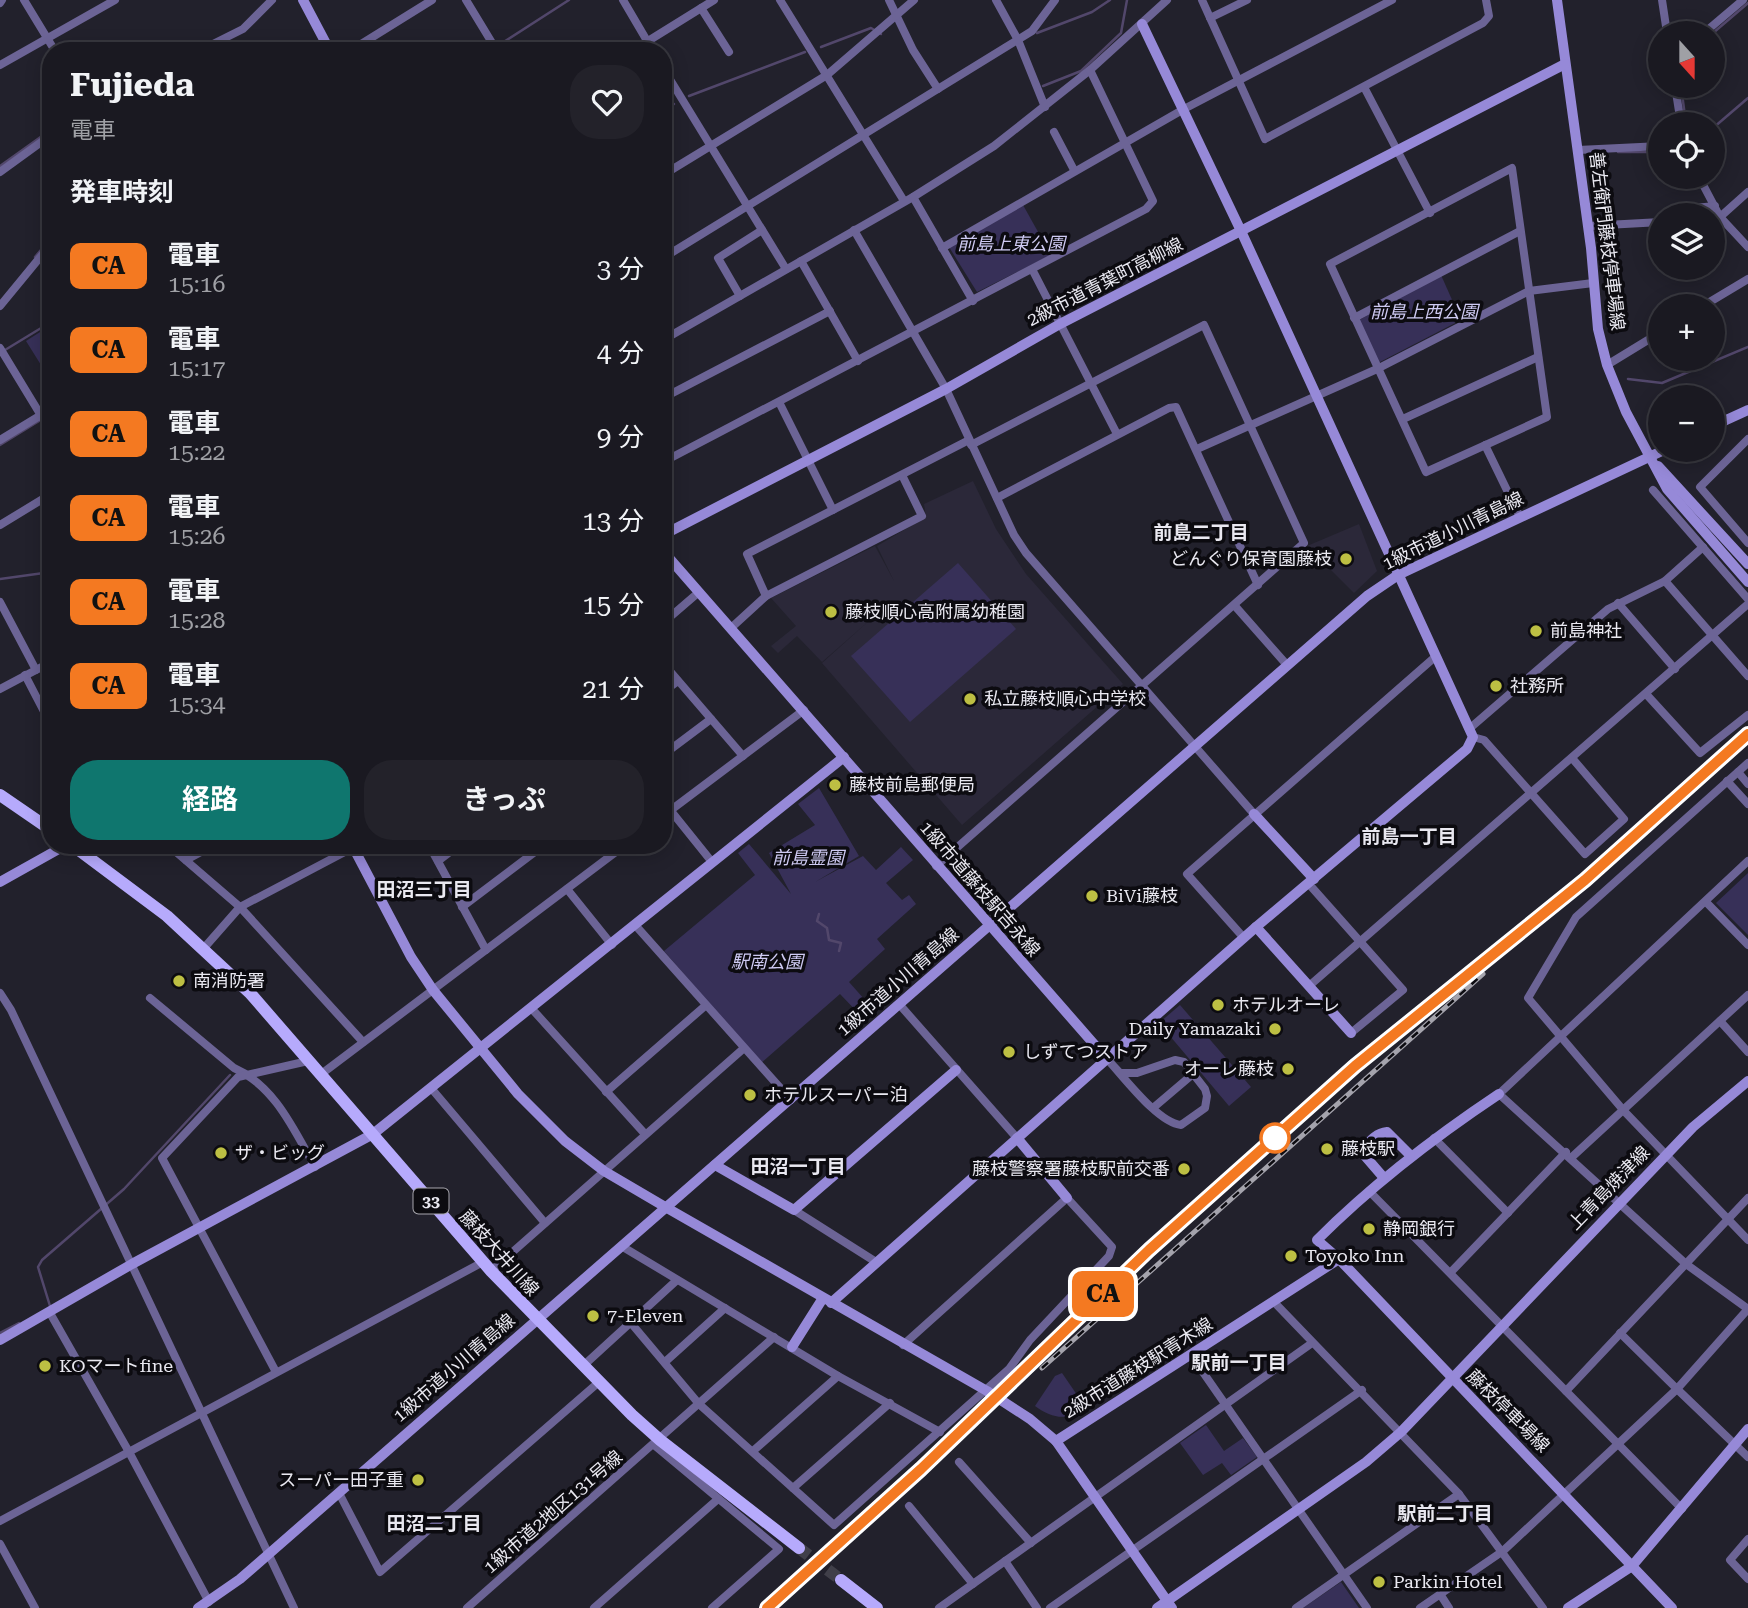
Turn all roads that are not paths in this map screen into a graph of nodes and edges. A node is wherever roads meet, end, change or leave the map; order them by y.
1 (24, 0) edge
2 (115, 0) edge
3 (272, 0) edge
4 (303, 0) edge
5 (432, 0) edge
6 (466, 0) edge
7 (624, 0) edge
8 (692, 0) edge
9 (714, 0) edge
10 (780, 0) edge
11 (889, 0) edge
12 (914, 0) edge
13 (996, 0) edge
14 (1055, 0) edge
15 (1167, 0) edge
16 (1202, 0) edge
17 (1247, 0) edge
18 (1392, 0) edge
19 (1486, 0) edge
20 (1557, 0) edge
21 (1662, 0) edge
22 (1743, 0) edge
23 (700, 9) junction
24 (896, 15) junction
25 (1210, 18) junction
26 (1665, 21) edge
27 (1718, 21) edge
28 (1142, 24) junction
29 (47, 38) junction
30 (1018, 40) junction
31 (647, 41) joint
32 (49, 42) edge
33 (217, 42) edge
34 (325, 42) edge
35 (364, 42) edge
36 (491, 42) edge
37 (729, 52) dead end
38 (1566, 64) junction
39 (0, 65) edge
40 (1090, 70) junction
41 (827, 75) junction
42 (1239, 80) junction
43 (672, 83) edge
44 (1364, 87) junction
45 (938, 89) junction
46 (1045, 107) junction
47 (1184, 109) junction
48 (1054, 132) dead end
49 (863, 136) junction
50 (42, 142) edge
51 (1124, 142) junction
52 (710, 147) junction
53 (1648, 147) edge
54 (1397, 148) junction
55 (1578, 150) junction
56 (672, 170) edge
57 (1074, 170) junction
58 (0, 172) edge
59 (1748, 192) edge
60 (909, 199) junction
61 (747, 206) junction
62 (1725, 212) edge
63 (1430, 213) junction
64 (1725, 222) edge
65 (1648, 223) edge
66 (1588, 226) junction
67 (762, 230) junction
68 (854, 230) junction
69 (1241, 231) junction
70 (1520, 231) junction
71 (1748, 247) edge
72 (942, 248) junction
73 (672, 252) edge
74 (42, 255) edge
75 (801, 261) junction
76 (786, 269) junction
77 (1033, 271) junction
78 (1748, 279) edge
79 (1593, 283) junction
80 (1529, 291) junction
81 (1723, 294) edge
82 (740, 296) junction
83 (973, 301) junction
84 (0, 306) edge
85 (830, 311) junction
86 (1354, 318) junction
87 (1060, 324) junction
88 (914, 332) junction
89 (672, 335) edge
90 (1648, 340) edge
91 (0, 348) edge
92 (1538, 357) junction
93 (858, 361) junction
94 (1607, 365) junction
95 (1377, 369) junction
96 (1089, 382) junction
97 (946, 389) junction
98 (672, 393) edge
99 (1316, 397) junction
100 (779, 402) junction
101 (1748, 410) edge
102 (41, 415) joint
103 (1403, 419) junction
104 (1725, 421) edge
105 (1250, 426) junction
106 (1116, 434) junction
107 (1748, 439) edge
108 (0, 440) edge
109 (970, 442) junction
110 (1485, 445) junction
111 (1197, 449) junction
112 (1648, 456) joint
113 (672, 457) edge
114 (808, 460) junction
115 (1653, 462) edge
116 (902, 475) junction
117 (1671, 485) junction
118 (1653, 490) dead end
119 (997, 498) junction
120 (42, 499) edge
121 (833, 510) junction
122 (1520, 517) junction
123 (0, 525) edge
124 (672, 531) edge
125 (1748, 543) edge
126 (1703, 547) junction
127 (672, 561) edge
128 (1748, 564) edge
129 (1398, 575) junction
130 (1665, 581) junction
131 (1748, 582) edge
132 (1258, 585) junction
133 (699, 592) junction
134 (766, 596) junction
135 (0, 602) edge
136 (1748, 602) edge
137 (1618, 603) junction
138 (1235, 606) junction
139 (672, 615) edge
140 (732, 628) junction
141 (1712, 636) junction
142 (1435, 657) junction
143 (1287, 665) junction
144 (42, 667) edge
145 (1675, 669) junction
146 (36, 670) junction
147 (672, 674) edge
148 (25, 675) junction
149 (1748, 676) edge
150 (678, 681) junction
151 (672, 685) edge
152 (1140, 685) junction
153 (0, 689) edge
154 (1647, 695) junction
155 (42, 707) edge
156 (804, 710) junction
157 (1748, 715) edge
158 (711, 719) junction
159 (1471, 733) junction
160 (1195, 745) junction
161 (672, 748) edge
162 (743, 756) junction
163 (844, 757) junction
164 (1572, 758) junction
165 (1748, 763) edge
166 (1738, 772) junction
167 (1727, 781) junction
168 (1748, 784) edge
169 (0, 795) edge
170 (1531, 795) junction
171 (1748, 804) edge
172 (672, 809) edge
173 (1254, 814) junction
174 (672, 818) edge
175 (42, 824) edge
176 (50, 854) edge
177 (84, 854) edge
178 (179, 854) edge
179 (197, 854) edge
180 (339, 854) edge
181 (358, 854) edge
182 (434, 854) edge
183 (447, 854) edge
184 (532, 854) edge
185 (613, 854) edge
186 (186, 860) junction
187 (438, 861) junction
188 (1748, 861) edge
189 (712, 862) junction
190 (936, 866) junction
191 (1311, 881) junction
192 (0, 882) edge
193 (566, 889) junction
194 (1706, 902) junction
195 (240, 907) junction
196 (462, 907) junction
197 (636, 926) junction
198 (989, 927) junction
199 (1256, 928) junction
200 (1244, 939) junction
201 (1362, 941) junction
202 (612, 945) junction
203 (1748, 945) edge
204 (204, 948) junction
205 (486, 950) junction
206 (1310, 986) junction
207 (433, 990) junction
208 (0, 993) edge
209 (1748, 995) edge
210 (150, 998) dead end
211 (899, 1004) junction
212 (705, 1006) junction
213 (532, 1009) junction
214 (1720, 1021) junction
215 (1351, 1033) joint
216 (1561, 1036) junction
217 (363, 1042) junction
218 (481, 1049) junction
219 (743, 1049) junction
220 (1748, 1052) edge
221 (1107, 1059) junction
222 (308, 1061) junction
223 (956, 1070) junction
224 (248, 1074) junction
225 (320, 1074) junction
226 (1193, 1074) junction
227 (1748, 1081) edge
228 (431, 1087) junction
229 (606, 1092) junction
230 (1499, 1094) junction
231 (791, 1100) junction
232 (1153, 1108) junction
233 (1624, 1111) junction
234 (373, 1134) junction
235 (645, 1134) junction
236 (1017, 1138) junction
237 (1434, 1138) junction
238 (1410, 1155) junction
239 (1569, 1155) junction
240 (1665, 1155) junction
241 (715, 1165) junction
242 (315, 1167) junction
243 (604, 1171) junction
244 (1384, 1178) junction
245 (1369, 1191) junction
246 (1067, 1198) junction
247 (1748, 1198) edge
248 (1619, 1203) junction
249 (667, 1208) junction
250 (794, 1210) junction
251 (1508, 1213) junction
252 (1728, 1220) junction
253 (545, 1223) junction
254 (199, 1229) junction
255 (1748, 1240) edge
256 (623, 1247) junction
257 (1339, 1259) junction
258 (876, 1262) junction
259 (132, 1264) junction
260 (1686, 1264) junction
261 (487, 1266) junction
262 (1451, 1272) junction
263 (677, 1280) junction
264 (827, 1301) junction
265 (1274, 1302) junction
266 (725, 1308) junction
267 (1748, 1309) edge
268 (50, 1313) junction
269 (536, 1320) junction
270 (631, 1323) junction
271 (1501, 1325) junction
272 (1620, 1333) junction
273 (774, 1337) junction
274 (0, 1340) edge
275 (1312, 1343) junction
276 (904, 1345) junction
277 (792, 1347) junction
278 (1191, 1355) junction
279 (665, 1362) junction
280 (583, 1366) junction
281 (275, 1372) junction
282 (838, 1376) junction
283 (1451, 1379) junction
284 (599, 1382) junction
285 (1677, 1389) junction
286 (1362, 1390) junction
287 (987, 1391) junction
288 (1566, 1391) junction
289 (890, 1403) junction
290 (699, 1404) junction
291 (1227, 1405) junction
292 (201, 1412) junction
293 (1748, 1429) edge
294 (940, 1432) junction
295 (1401, 1432) junction
296 (1056, 1441) junction
297 (657, 1443) junction
298 (1617, 1443) junction
299 (1735, 1446) junction
300 (129, 1451) junction
301 (753, 1451) junction
302 (1748, 1457) edge
303 (1264, 1460) junction
304 (959, 1462) dead end
305 (793, 1488) junction
306 (339, 1493) junction
307 (1564, 1493) junction
308 (1459, 1494) junction
309 (1095, 1498) junction
310 (718, 1499) junction
311 (909, 1506) dead end
312 (1682, 1509) junction
313 (1298, 1510) junction
314 (0, 1521) edge
315 (1748, 1539) edge
316 (1031, 1543) junction
317 (0, 1544) edge
318 (799, 1548) tunnel mouth
319 (1131, 1550) junction
320 (1503, 1551) junction
321 (268, 1555) junction
322 (1005, 1561) junction
323 (1632, 1566) junction
324 (1344, 1576) junction
325 (1748, 1579) edge
326 (841, 1580) tunnel mouth
327 (973, 1584) junction
328 (1440, 1594) junction
329 (1170, 1604) edge
330 (203, 1605) edge
331 (35, 1608) edge
332 (294, 1608) edge
333 (467, 1608) edge
334 (594, 1608) edge
335 (712, 1608) edge
336 (877, 1608) edge
337 (939, 1608) edge
338 (1037, 1608) edge
339 (1050, 1608) edge
340 (1157, 1608) edge
341 (1296, 1608) edge
342 (1367, 1608) edge
343 (1420, 1608) edge
344 (1449, 1608) edge
345 (1543, 1608) edge
346 (1569, 1608) edge
347 (1672, 1608) edge

1 - 29 street
2 - 29 street
3 - 33 street
4 - 34 street
5 - 35 street
6 - 36 street
7 - 31 street
8 - 23 street
9 - 23 street
10 - 41 street
11 - 24 street
12 - 24 street
13 - 30 street
14 - 30 street
15 - 28 street
16 - 25 street
17 - 25 street
18 - 42 street
19 - 44 street
20 - 38 street, 善左衛門藤枝停車場線
21 - 26 street
22 - 27 street
23 - 31 street
23 - 37 street
24 - 41 street
24 - 45 street
25 - 42 street
28 - 40 street
28 - 47 street
29 - 32 street
29 - 39 street
30 - 45 street
30 - 46 street
38 - 54 street, 2級市道青葉町高柳線
38 - 55 street, 善左衛門藤枝停車場線
40 - 46 street
40 - 51 street
41 - 49 street
41 - 52 street
42 - 44 street
42 - 47 street
43 - 52 street
44 - 54 street
45 - 49 street
46 - 60 street
47 - 51 street
47 - 69 street
48 - 57 street
49 - 60 street
49 - 61 street
50 - 58 street
51 - 57 street
51 - 77 street
52 - 56 street
52 - 61 street
53 - 55 street
54 - 63 street
54 - 69 street, 2級市道青葉町高柳線
55 - 66 street, 善左衛門藤枝停車場線
57 - 72 street
59 - 62 street
60 - 68 street
60 - 72 street
61 - 67 street
61 - 73 street
63 - 70 street
63 - 86 street
64 - 71 street
65 - 66 street
66 - 79 street, 善左衛門藤枝停車場線
67 - 76 street
67 - 82 street
68 - 75 street
68 - 88 street
69 - 87 street, 2級市道青葉町高柳線
69 - 99 street
70 - 80 street
70 - 86 street
72 - 83 street
74 - 84 street
75 - 76 street
75 - 85 street
76 - 82 street
77 - 83 street
77 - 87 street
78 - 81 street
79 - 80 street
79 - 94 street, 善左衛門藤枝停車場線
80 - 92 street
80 - 95 street
82 - 89 street
83 - 88 street
85 - 93 street
85 - 98 street
86 - 95 street
87 - 96 street
87 - 97 street, 2級市道青葉町高柳線
88 - 93 street
88 - 97 street
90 - 94 street
91 - 102 street
92 - 103 street
92 - 110 street
93 - 100 street
94 - 112 street, 善左衛門藤枝停車場線
95 - 99 street
95 - 103 street
96 - 105 street
96 - 106 street
96 - 109 street
97 - 109 street
97 - 114 street, 2級市道青葉町高柳線
99 - 105 street
99 - 129 street
100 - 113 street
100 - 114 street
101 - 104 street
102 - 108 street
103 - 110 street
105 - 111 street
105 - 132 street
106 - 111 street
106 - 119 street
107 - 125 street
109 - 116 street
109 - 119 street
110 - 122 street
111 - 132 street
112 - 122 street, 1級市道小川青島線
114 - 121 street
114 - 124 street, 2級市道青葉町高柳線
115 - 117 street, 善左衛門藤枝停車場線
116 - 121 street
116 - 134 street
117 - 128 street, 善左衛門藤枝停車場線
117 - 131 street, 善左衛門藤枝停車場線
118 - 126 street
119 - 152 street
120 - 123 street
121 - 134 street
122 - 129 street, 1級市道小川青島線
126 - 130 street
126 - 136 street
127 - 133 street, 1級市道藤枝駅吉永線
129 - 142 street
129 - 143 street, 1級市道小川青島線
130 - 137 street
130 - 141 street
132 - 138 street
133 - 139 street
133 - 140 street, 1級市道藤枝駅吉永線
134 - 140 street
135 - 146 street
136 - 141 street
137 - 145 street
137 - 159 street
138 - 143 street
138 - 152 street
140 - 156 street, 1級市道藤枝駅吉永線
141 - 145 street
141 - 149 street
142 - 159 street
142 - 173 street
143 - 160 street, 1級市道小川青島線
144 - 146 street
145 - 154 street
146 - 148 street
147 - 150 street
148 - 153 street
148 - 155 street
150 - 151 street
150 - 158 street
152 - 160 street
152 - 190 street
154 - 157 street
154 - 164 street
156 - 162 street
156 - 163 street, 1級市道藤枝駅吉永線
158 - 161 street
158 - 162 street
159 - 170 street
159 - 191 street
160 - 173 street
160 - 198 street, 1級市道小川青島線
162 - 172 street
163 - 189 street
163 - 190 street, 1級市道藤枝駅吉永線
164 - 170 street
164 - 170 street
165 - 166 street
166 - 167 street
166 - 168 street
167 - 171 street
167 - 216 street
169 - 175 main road
170 - 201 street
173 - 191 street
173 - 200 street
174 - 189 street
176 - 192 street
177 - 204 main road, 藤枝大井川線 / 33
178 - 186 street
179 - 186 street
180 - 195 street
181 - 207 street
182 - 187 street
183 - 187 street
184 - 196 street
185 - 193 street
186 - 195 street
187 - 196 street
188 - 194 street
189 - 197 street
190 - 198 street, 1級市道藤枝駅吉永線
191 - 199 street
191 - 201 street
193 - 202 street
193 - 205 street
194 - 203 street
194 - 216 street
195 - 204 street
195 - 217 street
196 - 205 street
197 - 202 street
197 - 212 street
198 - 211 street, 1級市道小川青島線
198 - 221 street, 1級市道藤枝駅吉永線
199 - 200 street
199 - 206 street
200 - 221 street
201 - 206 street
201 - 215 street
202 - 213 street
204 - 222 main road, 藤枝大井川線 / 33
205 - 207 street
206 - 215 street
207 - 217 street
207 - 218 street
208 - 259 street
209 - 214 street
210 - 224 street
211 - 223 street
211 - 231 street, 1級市道小川青島線
212 - 219 street
212 - 229 street
213 - 218 street
213 - 229 street
214 - 220 street
214 - 233 street
216 - 230 street
216 - 233 street
217 - 225 street
218 - 228 street
218 - 243 street
219 - 231 street
219 - 235 street
221 - 226 street, 1級市道藤枝駅吉永線
221 - 232 street, 1級市道藤枝駅吉永線
221 - 236 street
222 - 224 street
222 - 225 main road, 藤枝大井川線 / 33
223 - 236 street
223 - 250 street
224 - 242 street
224 - 254 street
225 - 234 main road, 藤枝大井川線 / 33
226 - 232 street
226 - 232 street, 1級市道藤枝駅吉永線
227 - 240 street, 上青島焼津線
228 - 234 street
228 - 253 street
229 - 235 street
230 - 237 street
230 - 239 street
231 - 241 street, 1級市道小川青島線
233 - 239 street
233 - 240 street
234 - 242 street
234 - 261 main road, 藤枝大井川線 / 33
235 - 243 street
236 - 246 street
236 - 258 street
237 - 238 street
237 - 251 street
238 - 244 street
238 - 244 street
239 - 248 street
239 - 251 street
240 - 248 street, 上青島焼津線
240 - 252 street
241 - 249 street, 1級市道小川青島線
241 - 250 street
242 - 254 street
243 - 249 street
243 - 253 street
244 - 245 street
245 - 257 street, 藤枝停車場線
245 - 262 street
246 - 276 street
246 - 287 street
247 - 252 street
248 - 260 street
248 - 271 street, 上青島焼津線
249 - 256 street, 1級市道小川青島線
249 - 264 street
250 - 258 street
251 - 262 street
252 - 255 street
252 - 260 street
253 - 261 street
254 - 259 street
254 - 281 street
256 - 263 street
256 - 269 street, 1級市道小川青島線
257 - 265 street, 2級市道藤枝駅青木線
257 - 283 street, 藤枝停車場線
258 - 264 street
259 - 268 street
259 - 292 street
260 - 267 street
260 - 272 street
261 - 269 main road, 藤枝大井川線 / 33
261 - 281 street
262 - 271 street
263 - 266 street
263 - 270 street
264 - 276 street
264 - 277 street
265 - 275 street
265 - 278 street, 2級市道藤枝駅青木線
266 - 273 street
266 - 279 street
267 - 285 street
268 - 274 street
268 - 300 street
269 - 280 main road, 藤枝大井川線 / 33
269 - 306 street, 1級市道小川青島線
270 - 279 street
270 - 280 street
271 - 283 street, 上青島焼津線
271 - 288 street
272 - 285 street
272 - 288 street
273 - 277 street
273 - 290 street, 1級市道2地区131号線
275 - 286 street
275 - 291 street
276 - 287 street
277 - 282 street
278 - 291 street
278 - 296 street, 2級市道藤枝駅青木線
279 - 290 street
280 - 284 main road, 藤枝大井川線 / 33
281 - 292 street
282 - 289 street
282 - 301 street
283 - 295 street, 上青島焼津線
283 - 307 street, 藤枝停車場線
284 - 297 main road, 藤枝大井川線 / 33
284 - 306 street
285 - 298 street
285 - 299 street
286 - 295 street
286 - 303 street
287 - 294 street
287 - 296 street
288 - 298 street
289 - 294 street
289 - 305 street
290 - 297 street, 1級市道2地区131号線
290 - 301 street
291 - 303 street
291 - 309 street
292 - 300 street
292 - 321 street
293 - 299 street
294 - 305 street
295 - 308 street
295 - 313 street, 上青島焼津線
296 - 309 street, 2級市道藤枝駅青木線
297 - 310 street
297 - 318 main road, 藤枝大井川線 / 33
297 - 333 street, 1級市道2地区131号線
298 - 307 street
298 - 312 street
299 - 302 street
299 - 312 street
300 - 314 street
300 - 330 street
301 - 305 street
303 - 313 street
303 - 319 street
304 - 316 street
306 - 321 street, 1級市道小川青島線
307 - 320 street
307 - 323 street, 藤枝停車場線
308 - 320 street
308 - 324 street
309 - 316 street
309 - 319 street, 2級市道藤枝駅青木線
310 - 334 street
310 - 335 street
311 - 327 street
312 - 323 street
313 - 324 street
313 - 329 street, 上青島焼津線
315 - 325 street
316 - 322 street
317 - 331 street
319 - 329 street, 2級市道藤枝駅青木線
319 - 339 street
320 - 328 street
320 - 345 street
321 - 330 street, 1級市道小川青島線
321 - 332 street
322 - 327 street
322 - 338 street
323 - 346 street
323 - 347 street, 藤枝停車場線
324 - 341 street
324 - 342 street
326 - 336 main road
327 - 337 street
328 - 343 street
328 - 344 street
329 - 340 street, 上青島焼津線

